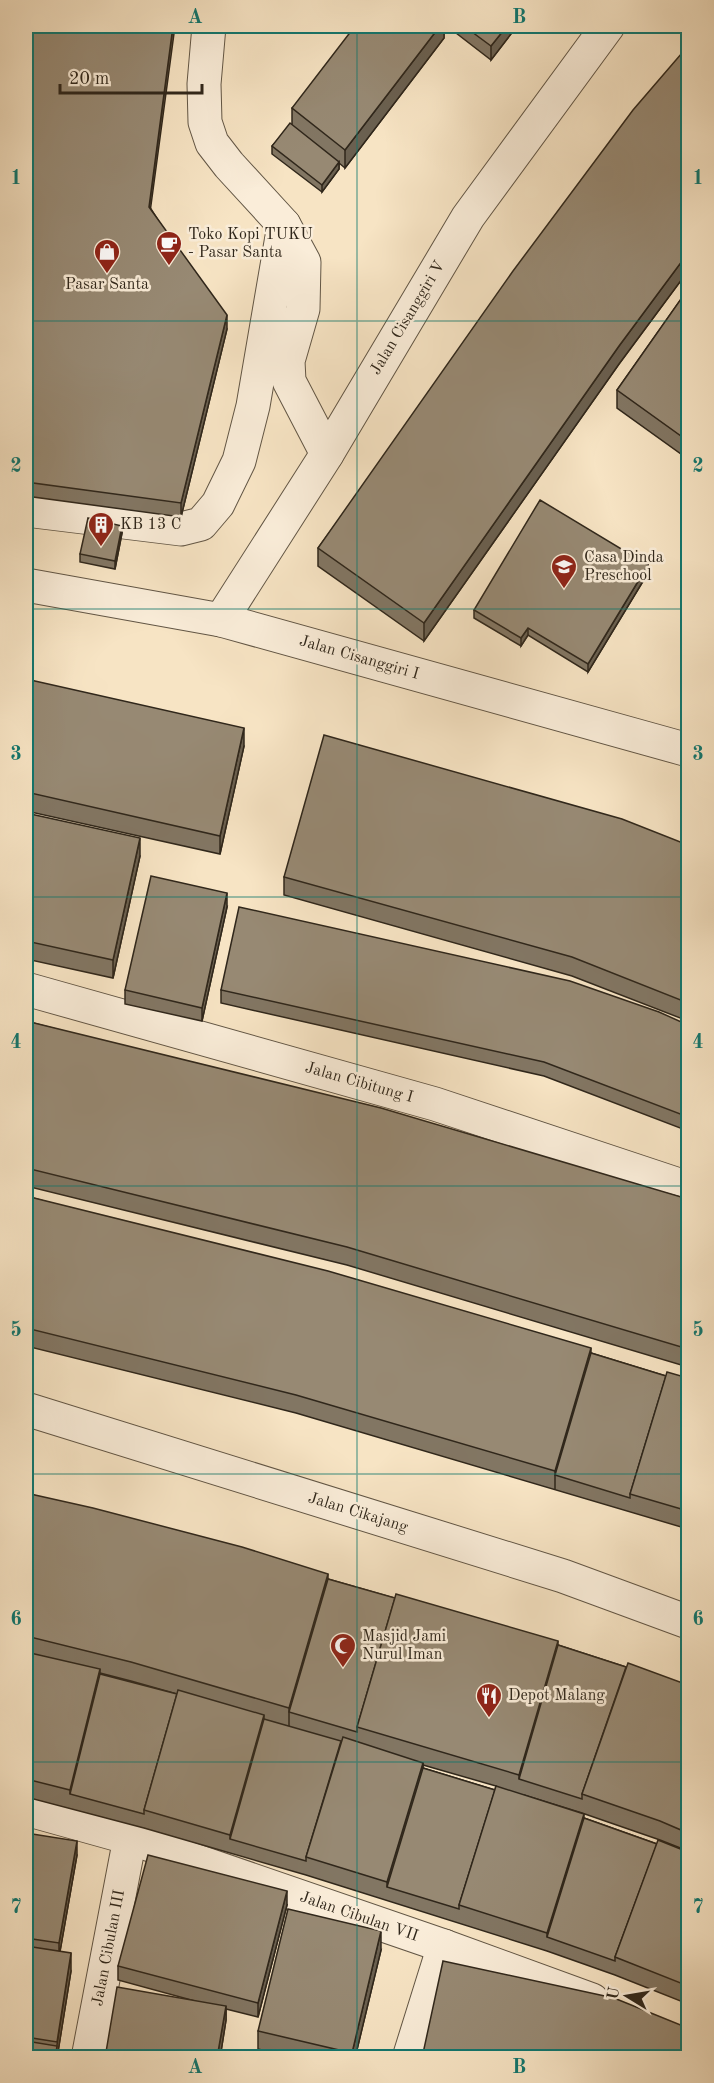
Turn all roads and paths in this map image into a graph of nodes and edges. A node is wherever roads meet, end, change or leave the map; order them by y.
1 (209, 26) edge
2 (608, 26) edge
3 (284, 225) junction
4 (327, 454) junction
5 (26, 510) edge
6 (26, 585) edge
7 (221, 620) junction
8 (687, 746) edge
9 (26, 989) edge
10 (688, 1188) edge
11 (26, 1409) edge
12 (688, 1622) edge
13 (26, 1809) edge
14 (130, 1838) junction
15 (444, 1946) junction
16 (615, 2009) edge
17 (88, 2058) edge
18 (409, 2058) edge

1 - 3 street
2 - 4 street, Jalan Cisanggiri V
3 - 4 street
3 - 5 street
4 - 7 street, Jalan Cisanggiri V
6 - 7 street, Jalan Cisanggiri I
7 - 8 street, Jalan Cisanggiri I
9 - 10 street, Jalan Cibitung I
11 - 12 street, Jalan Cikajang
13 - 14 street, Jalan Cibulan VII
14 - 15 street, Jalan Cibulan VII
14 - 17 street, Jalan Cibulan III
15 - 16 street, Jalan Cibulan VII
15 - 18 street

